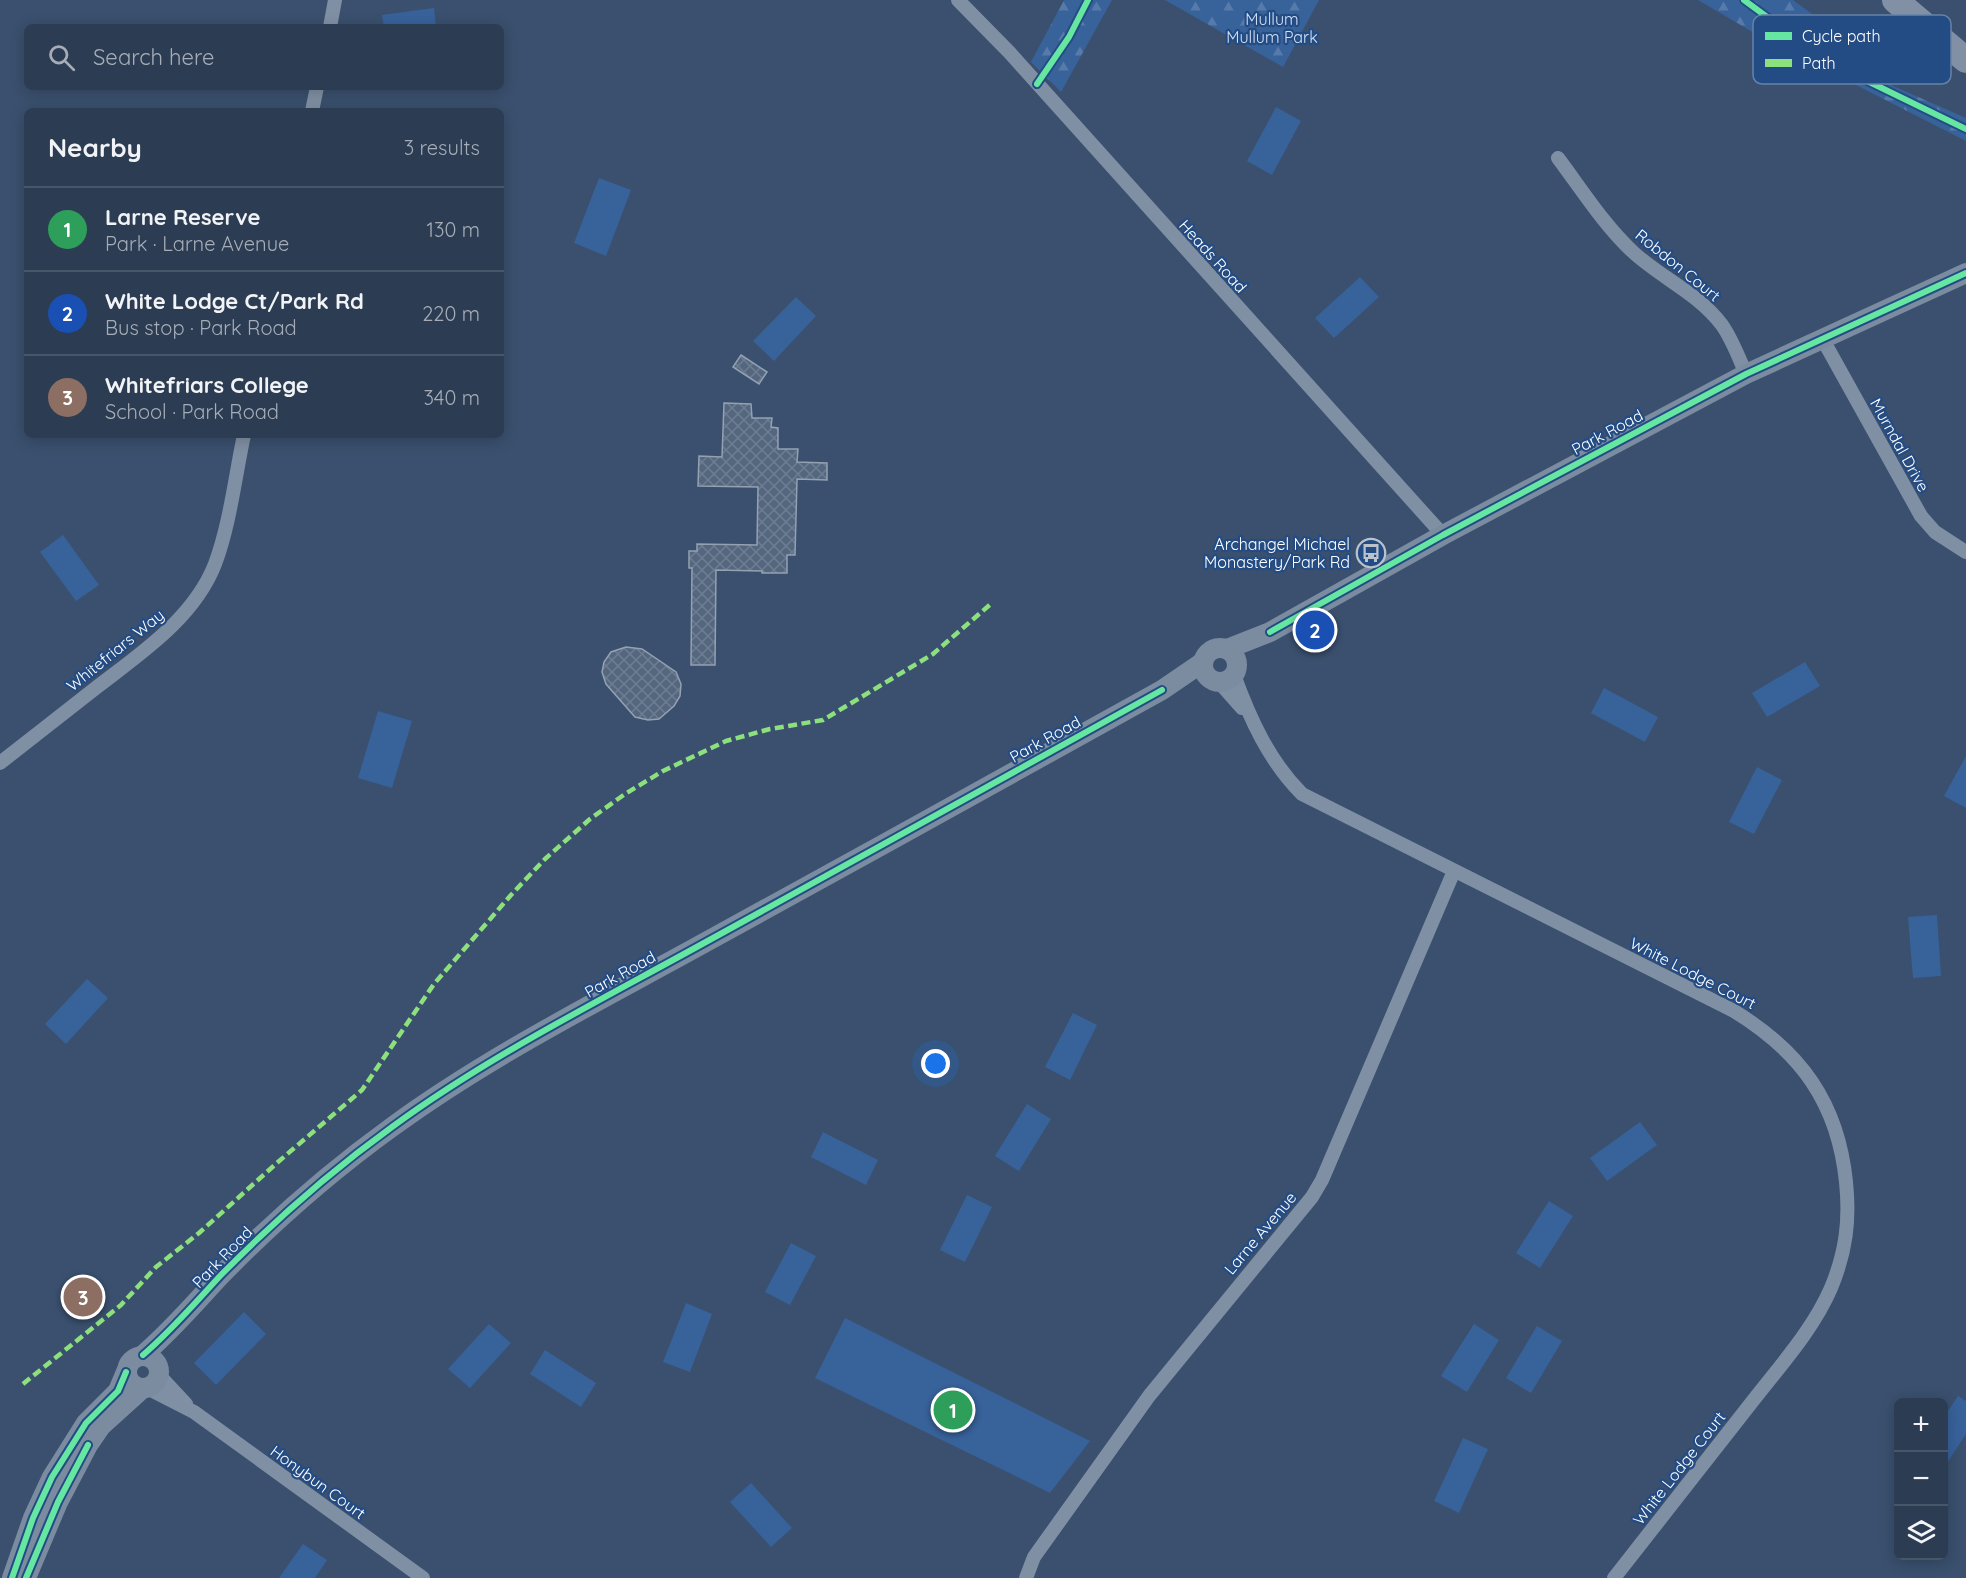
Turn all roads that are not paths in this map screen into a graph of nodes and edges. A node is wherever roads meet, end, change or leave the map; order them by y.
1 (335, 0) edge
2 (958, 0) edge
3 (1895, 0) edge
4 (1913, 15) edge
5 (331, 24) edge
6 (1951, 47) edge
7 (1966, 60) edge
8 (316, 90) edge
9 (313, 108) edge
10 (1558, 158) dead end
11 (1966, 273) edge
12 (1822, 338) junction
13 (1746, 374) junction
14 (243, 438) edge
15 (1443, 535) junction
16 (1966, 552) edge
17 (1222, 669) junction
18 (0, 763) edge
19 (1454, 871) junction
20 (170, 1332) junction
21 (143, 1355) junction
22 (126, 1372) junction
23 (152, 1380) junction
24 (12, 1578) edge
25 (26, 1578) edge
26 (423, 1578) edge
27 (1026, 1578) edge
28 (1614, 1578) edge

1 - 5 street
2 - 15 street, Heads Road
3 - 4 highway
6 - 7 highway
8 - 9 street
10 - 13 street, Robdon Court
11 - 12 street, Park Road
12 - 13 street, Park Road
12 - 16 street, Murndal Drive
13 - 15 street, Park Road
14 - 18 street, Whitefriars Way
15 - 17 street, Park Road
17 - 19 street, White Lodge Court
17 - 20 street, Park Road
19 - 27 street, Larne Avenue
19 - 28 street, White Lodge Court
20 - 21 street, Park Road
20 - 23 street, Park Road
21 - 22 street
21 - 23 street
22 - 23 street
22 - 24 street
23 - 25 street
23 - 26 street, Honybun Court

